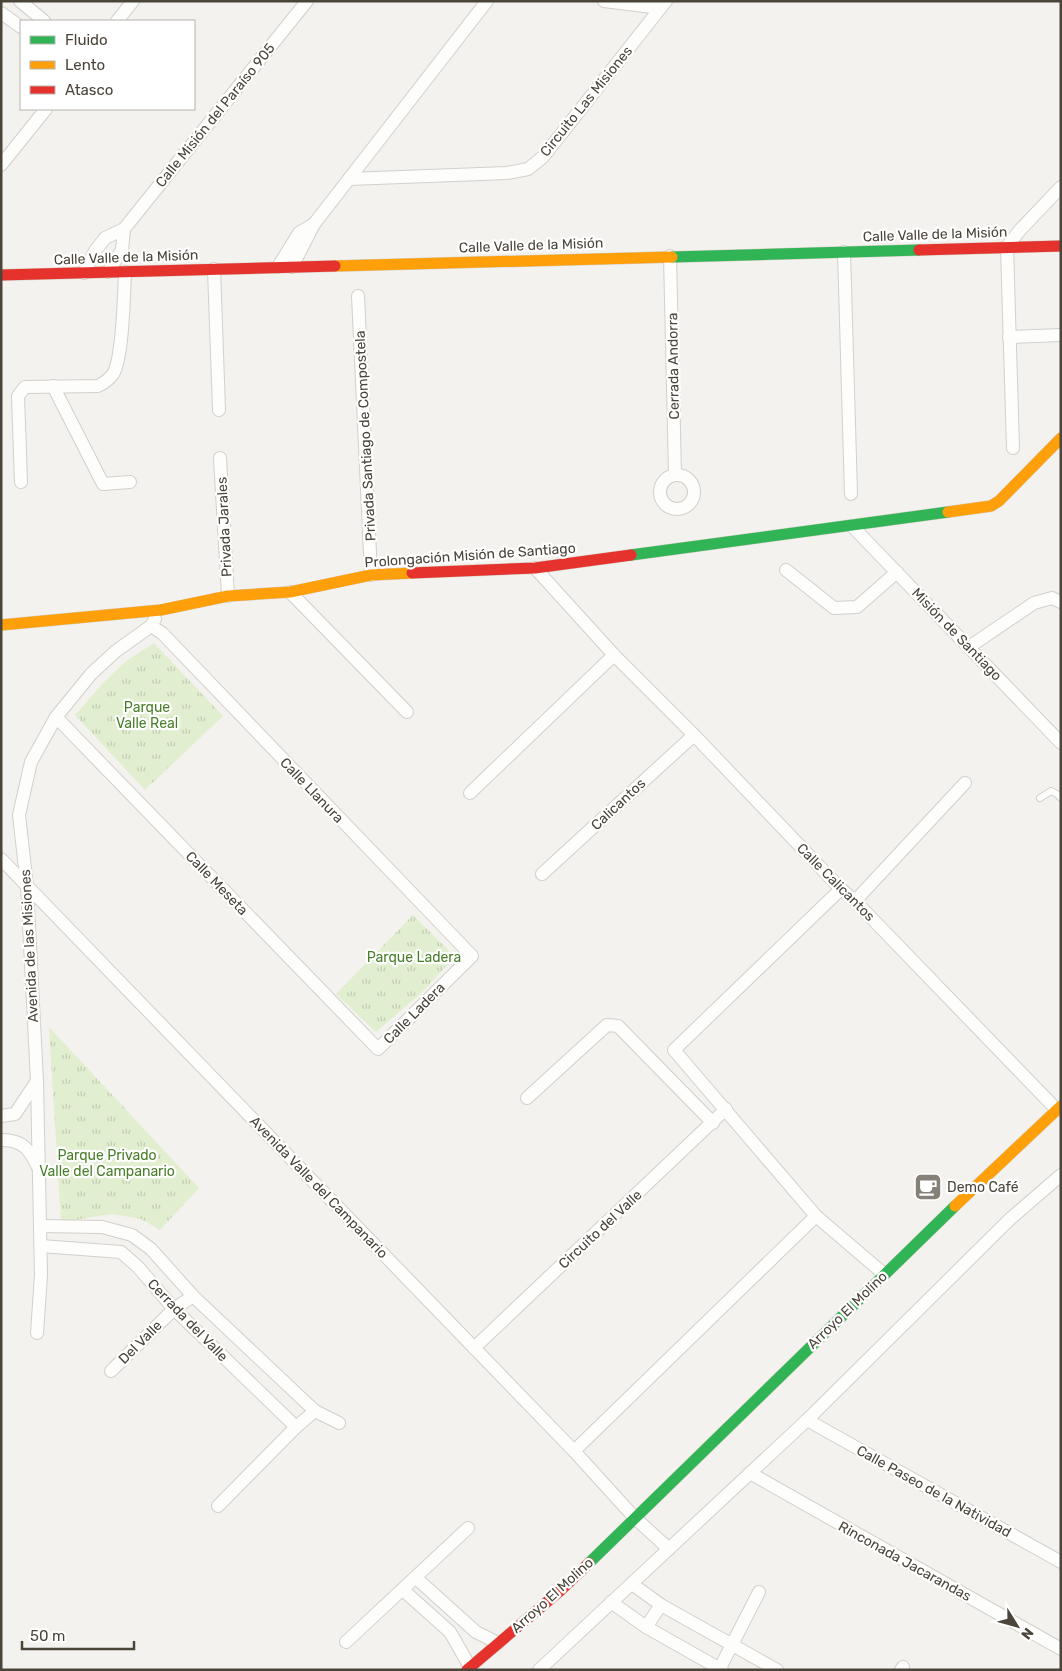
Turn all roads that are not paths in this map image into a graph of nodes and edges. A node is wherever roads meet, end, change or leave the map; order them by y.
1 (20, 1) edge
2 (133, 1) edge
3 (307, 1) edge
4 (487, 1) edge
5 (604, 1) edge
6 (663, 5) edge
7 (1, 13) edge
8 (43, 20) edge
9 (117, 20) edge
10 (20, 26) edge
11 (45, 110) edge
12 (1, 165) edge
13 (349, 179) junction
14 (1061, 187) edge
15 (314, 224) junction
16 (124, 230) junction
17 (1061, 246) edge
18 (1007, 247) junction
19 (844, 252) junction
20 (670, 256) junction
21 (278, 267) junction
22 (292, 267) junction
23 (214, 269) junction
24 (108, 272) junction
25 (125, 272) junction
26 (84, 273) junction
27 (1, 275) edge
28 (358, 296) dead end
29 (1061, 335) edge
30 (1009, 337) junction
31 (53, 386) junction
32 (219, 410) dead end
33 (1061, 438) edge
34 (1013, 448) dead end
35 (220, 458) dead end
36 (675, 475) dead end
37 (21, 482) dead end
38 (130, 482) dead end
39 (852, 494) dead end
40 (852, 526) junction
41 (535, 568) junction
42 (786, 570) dead end
43 (897, 572) junction
44 (371, 575) junction
45 (290, 592) junction
46 (228, 596) junction
47 (1061, 602) edge
48 (161, 610) junction
49 (1, 625) edge
50 (151, 626) junction
51 (969, 646) junction
52 (614, 655) junction
53 (407, 712) dead end
54 (56, 717) junction
55 (694, 734) junction
56 (1061, 743) edge
57 (965, 782) dead end
58 (470, 793) dead end
59 (1040, 798) dead end
60 (1061, 798) edge
61 (1, 859) edge
62 (542, 874) dead end
63 (27, 886) junction
64 (841, 889) junction
65 (855, 901) junction
66 (472, 956) joint
67 (378, 1049) joint
68 (37, 1081) junction
69 (527, 1098) dead end
70 (1059, 1108) edge
71 (726, 1109) junction
72 (1, 1116) edge
73 (713, 1123) junction
74 (1, 1140) edge
75 (39, 1170) junction
76 (1061, 1175) edge
77 (816, 1216) junction
78 (40, 1226) junction
79 (132, 1235) junction
80 (41, 1246) junction
81 (121, 1252) junction
82 (884, 1274) junction
83 (193, 1296) junction
84 (174, 1309) junction
85 (37, 1333) dead end
86 (474, 1348) junction
87 (111, 1371) dead end
88 (315, 1411) junction
89 (807, 1420) junction
90 (340, 1423) dead end
91 (296, 1427) junction
92 (574, 1451) junction
93 (750, 1473) junction
94 (218, 1506) dead end
95 (634, 1517) junction
96 (468, 1528) dead end
97 (669, 1549) junction
98 (1061, 1562) edge
99 (416, 1578) junction
100 (632, 1584) junction
101 (403, 1590) junction
102 (759, 1592) dead end
103 (611, 1602) junction
104 (661, 1605) junction
105 (646, 1627) junction
106 (346, 1642) dead end
107 (498, 1643) junction
108 (733, 1644) junction
109 (1061, 1649) edge
110 (468, 1668) edge
111 (720, 1669) edge
112 (539, 1670) edge
113 (778, 1670) edge

1 - 8 street
2 - 9 street
3 - 16 street, Calle Misión del Paraíso 905
4 - 13 street
5 - 6 street, Circuito Las Misiones
6 - 13 street, Circuito Las Misiones
7 - 10 street
11 - 12 street
13 - 15 street
14 - 18 street
15 - 21 street
15 - 22 street
16 - 24 street
16 - 26 street
17 - 18 street, Calle Valle de la Misión
18 - 19 street, Calle Valle de la Misión
18 - 30 street
19 - 20 street, Calle Valle de la Misión
19 - 39 street
20 - 22 street, Calle Valle de la Misión
20 - 36 street, Cerrada Andorra
21 - 22 street, Calle Valle de la Misión
21 - 23 street, Calle Valle de la Misión
23 - 25 street, Calle Valle de la Misión
23 - 32 street
24 - 25 street, Calle Valle de la Misión
24 - 26 street, Calle Valle de la Misión
25 - 31 street
26 - 27 street, Calle Valle de la Misión
28 - 44 street, Privada Santiago de Compostela
29 - 30 street
30 - 34 street
31 - 37 street
31 - 38 street
33 - 40 street, Prolongación Misión de Santiago
35 - 46 street, Privada Jarales
40 - 41 street, Prolongación Misión de Santiago
40 - 43 street, Misión de Santiago
41 - 44 street, Prolongación Misión de Santiago
41 - 52 street, Calle Calicantos
42 - 43 street
43 - 51 street, Misión de Santiago
44 - 45 street, Prolongación Misión de Santiago
45 - 46 street, Prolongación Misión de Santiago
45 - 53 street
46 - 48 street, Prolongación Misión de Santiago
47 - 51 street
48 - 49 street, Prolongación Misión de Santiago
48 - 50 street, Avenida de las Misiones
50 - 54 street, Avenida de las Misiones
50 - 66 street, Calle Llanura
51 - 56 street, Misión de Santiago
52 - 55 street, Calle Calicantos
52 - 58 street
54 - 63 street, Avenida de las Misiones
54 - 67 street, Calle Meseta
55 - 62 street, Calicantos
55 - 64 street, Calle Calicantos
57 - 65 street
59 - 60 lane
61 - 63 street, Avenida Valle del Campanario
63 - 68 street, Avenida de las Misiones
63 - 86 street, Avenida Valle del Campanario
64 - 65 street, Calle Calicantos
64 - 71 street
65 - 70 street, Calle Calicantos
66 - 67 street, Calle Ladera
68 - 72 street
68 - 75 street, Avenida de las Misiones
69 - 73 street
70 - 82 street, Arroyo El Molino
71 - 73 street, Circuito del Valle
71 - 77 street
73 - 86 street, Circuito del Valle
74 - 75 street
75 - 78 street, Avenida de las Misiones
76 - 89 street
77 - 82 street
77 - 92 street
78 - 79 street, Cerrada del Valle
78 - 80 street, Avenida de las Misiones
79 - 81 street
79 - 83 street, Cerrada del Valle
80 - 81 street
80 - 85 street, Avenida de las Misiones
81 - 84 street, Cerrada del Valle
82 - 95 street, Arroyo El Molino
83 - 84 street, Del Valle
83 - 88 street, Cerrada del Valle
84 - 87 street, Del Valle
84 - 91 street, Cerrada del Valle
86 - 92 street, Avenida Valle del Campanario
88 - 90 street, Cerrada del Valle
88 - 91 street
89 - 93 street
89 - 98 street, Calle Paseo de la Natividad
91 - 94 street
92 - 95 street, Avenida Valle del Campanario
93 - 97 street
93 - 109 street, Rinconada Jacarandas
95 - 97 street
95 - 107 street, Arroyo El Molino
96 - 99 street
97 - 100 street
99 - 101 street
99 - 107 street
100 - 103 street
100 - 104 street
101 - 106 street
101 - 110 street
102 - 108 street
103 - 105 street
103 - 112 street
104 - 105 street
104 - 108 street
105 - 111 street
107 - 110 street, Arroyo El Molino
108 - 111 street
108 - 113 street

